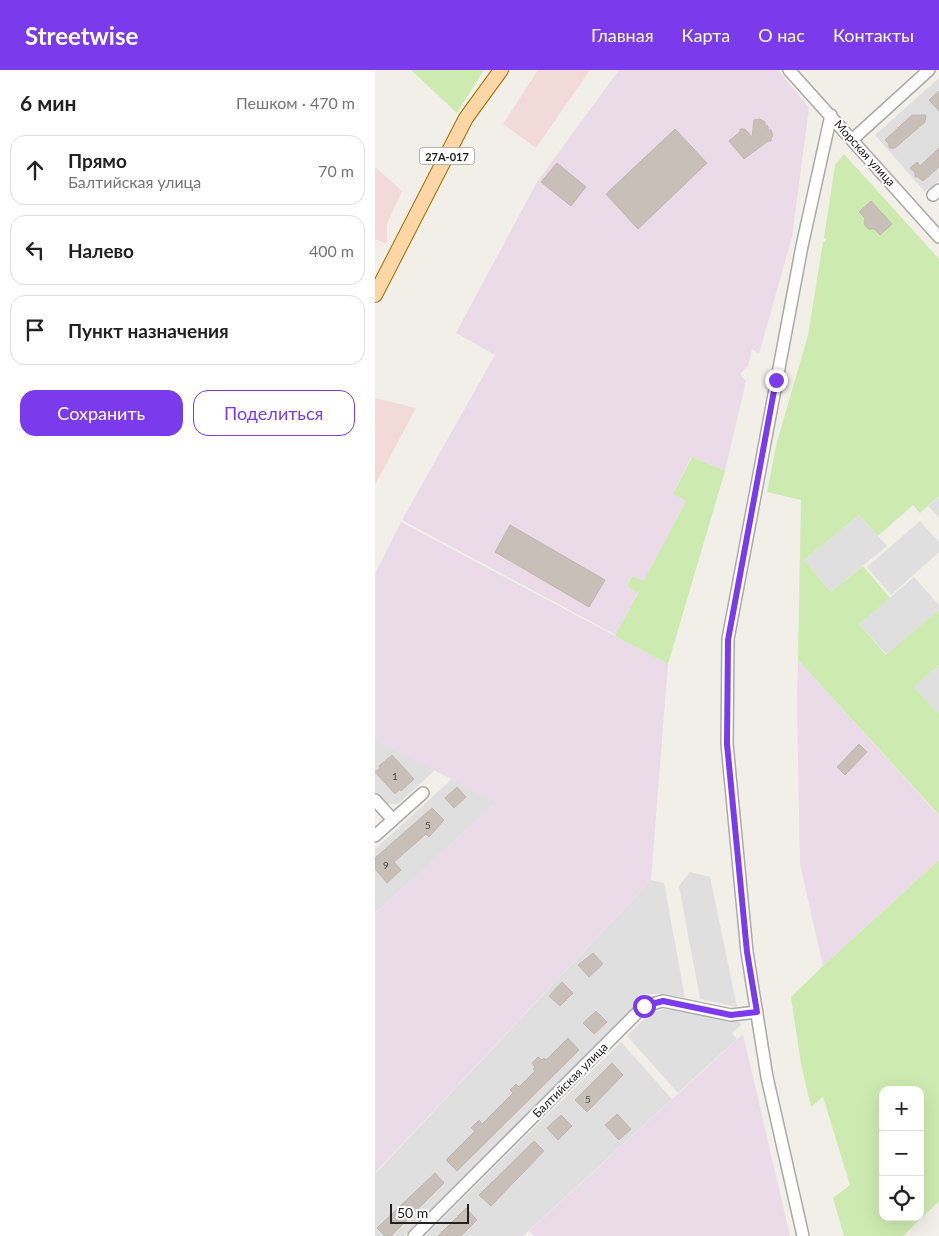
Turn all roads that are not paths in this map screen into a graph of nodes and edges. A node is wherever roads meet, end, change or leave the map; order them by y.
1 (501, 70) edge
2 (789, 70) edge
3 (929, 70) edge
4 (831, 115) junction
5 (853, 139) junction
6 (939, 237) edge
7 (375, 295) edge
8 (423, 792) dead end
9 (375, 800) edge
10 (393, 820) junction
11 (375, 836) edge
12 (757, 1012) junction
13 (414, 1236) edge
14 (803, 1236) edge

1 - 7 main road, 27А-017
2 - 4 street, Морская улица
3 - 5 street
4 - 5 street, Морская улица
4 - 12 street
5 - 6 street, Морская улица
8 - 10 street
9 - 10 street
10 - 11 street
12 - 13 street, Балтийская улица
12 - 14 street

